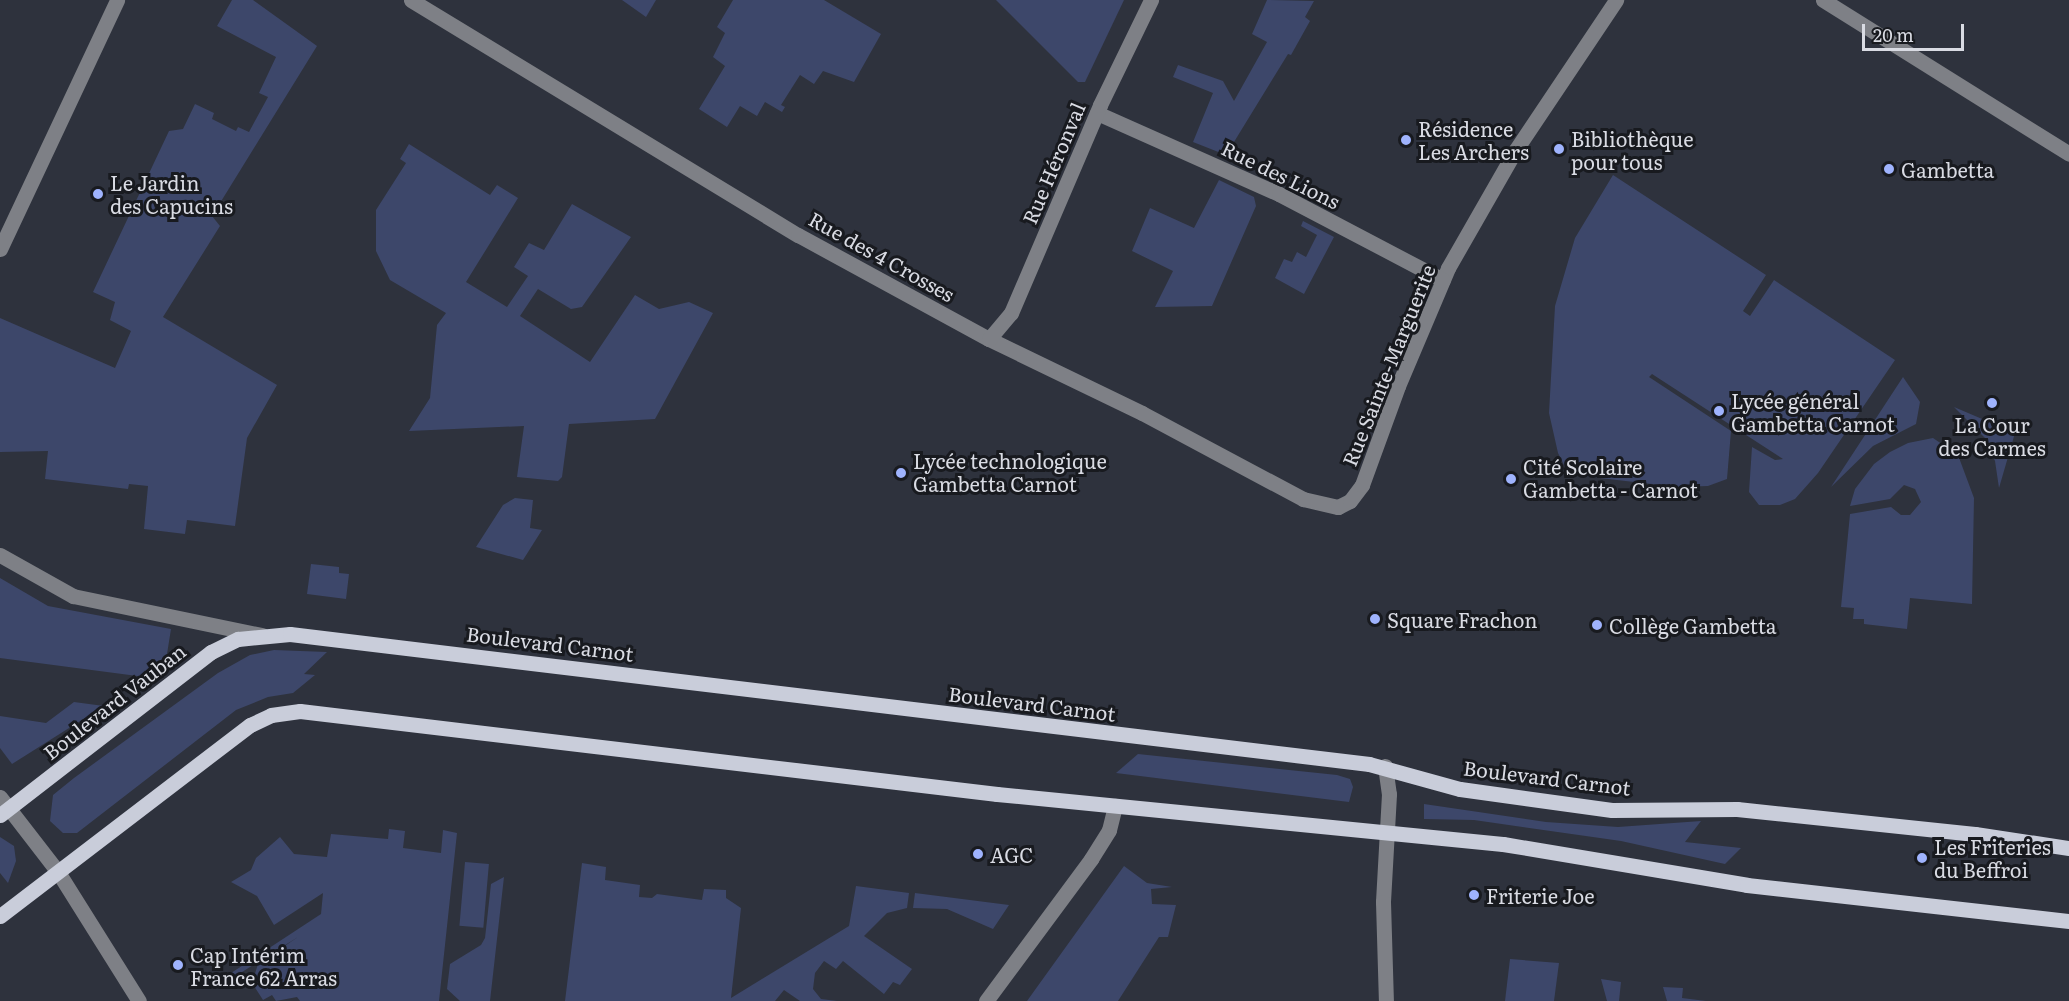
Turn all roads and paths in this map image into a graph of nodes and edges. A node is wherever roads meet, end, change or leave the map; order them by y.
1 (117, 0) edge
2 (411, 0) edge
3 (1151, 0) edge
4 (1616, 0) edge
5 (1823, 0) edge
6 (1097, 112) junction
7 (2069, 154) edge
8 (0, 249) edge
9 (1443, 280) junction
10 (989, 339) junction
11 (1350, 501) joint
12 (0, 555) edge
13 (262, 635) junction
14 (1385, 766) junction
15 (1115, 806) junction
16 (3, 808) edge
17 (1388, 831) junction
18 (2069, 848) edge
19 (58, 872) junction
20 (0, 916) edge
21 (2069, 921) edge
22 (139, 1001) edge
23 (986, 1001) edge
24 (1386, 1001) edge

1 - 8 street
2 - 10 street, Rue des 4 Crosses
3 - 6 street, Rue Héronval
4 - 9 street, Rue Sainte-Marguerite
5 - 7 street
6 - 9 street, Rue des Lions
6 - 10 street, Rue Héronval
9 - 11 street, Rue Sainte-Marguerite
10 - 11 street, Rue des 4 Crosses
12 - 13 street, Boulevard Carnot
13 - 14 main road, Boulevard Carnot
13 - 16 main road, Boulevard Vauban
14 - 17 street
14 - 18 main road, Boulevard Carnot
15 - 17 main road
15 - 19 main road
15 - 23 street
16 - 19 street
17 - 21 main road
17 - 24 street
19 - 20 main road
19 - 22 street

